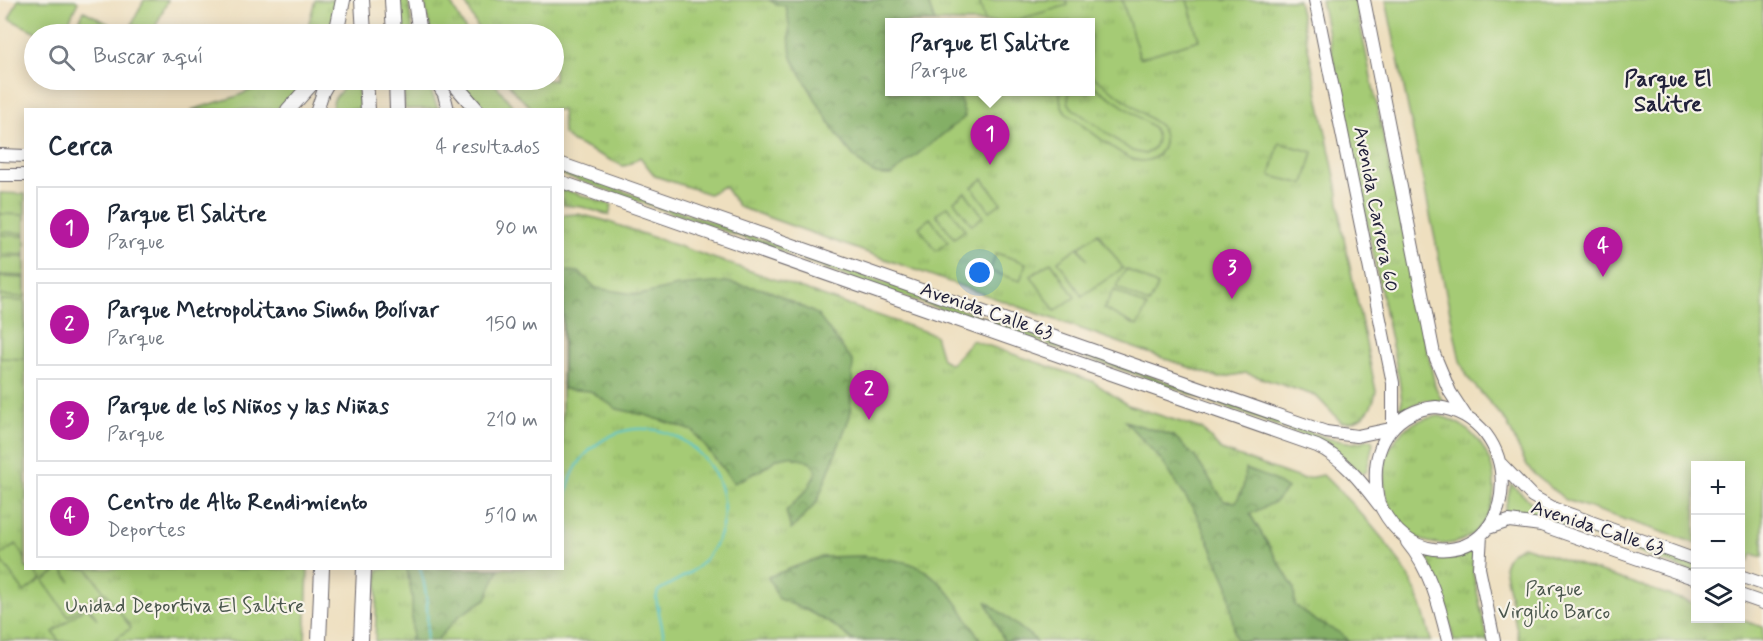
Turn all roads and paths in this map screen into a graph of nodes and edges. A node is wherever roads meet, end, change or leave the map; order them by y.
1 (344, 0) edge
2 (362, 0) edge
3 (392, 0) edge
4 (415, 0) edge
5 (1315, 0) edge
6 (1364, 0) edge
7 (338, 24) edge
8 (344, 24) edge
9 (363, 24) edge
10 (393, 24) edge
11 (419, 24) edge
12 (315, 90) edge
13 (321, 90) edge
14 (323, 90) edge
15 (367, 90) edge
16 (397, 90) edge
17 (441, 90) edge
18 (460, 90) edge
19 (444, 94) junction
20 (291, 108) edge
21 (309, 108) edge
22 (318, 108) edge
23 (368, 108) edge
24 (398, 108) edge
25 (448, 108) edge
26 (455, 108) edge
27 (475, 108) edge
28 (0, 155) edge
29 (24, 156) edge
30 (564, 165) edge
31 (0, 175) edge
32 (24, 175) edge
33 (564, 183) edge
34 (839, 261) junction
35 (833, 276) junction
36 (1465, 415) junction
37 (1392, 427) junction
38 (1501, 464) junction
39 (1379, 505) junction
40 (1485, 532) junction
41 (1403, 536) junction
42 (1691, 559) edge
43 (322, 570) edge
44 (364, 570) edge
45 (1691, 578) edge
46 (1745, 578) edge
47 (1763, 584) edge
48 (1745, 597) edge
49 (1763, 603) edge
50 (320, 641) edge
51 (362, 641) edge
52 (1448, 641) edge
53 (1494, 641) edge

1 - 7 main road
1 - 8 main road
2 - 9 main road
3 - 10 main road
4 - 11 main road
5 - 37 main road, Avenida Carrera 60
6 - 36 main road, Avenida Carrera 60
12 - 20 main road
13 - 21 main road
14 - 22 main road
15 - 23 main road
16 - 24 main road
17 - 19 main road
18 - 27 main road
19 - 25 main road
19 - 26 main road
28 - 29 main road
30 - 34 main road, Avenida Calle 63
31 - 32 main road
33 - 35 main road, Avenida Calle 63
34 - 35 main road
34 - 37 main road, Avenida Calle 63
35 - 39 main road, Avenida Calle 63
36 - 37 main road
36 - 38 main road
37 - 39 main road
38 - 40 main road
38 - 42 main road, Avenida Calle 63
39 - 41 main road
40 - 41 main road
40 - 45 main road, Avenida Calle 63
40 - 53 main road
41 - 52 main road
43 - 50 main road
44 - 51 main road
46 - 47 main road
48 - 49 main road

